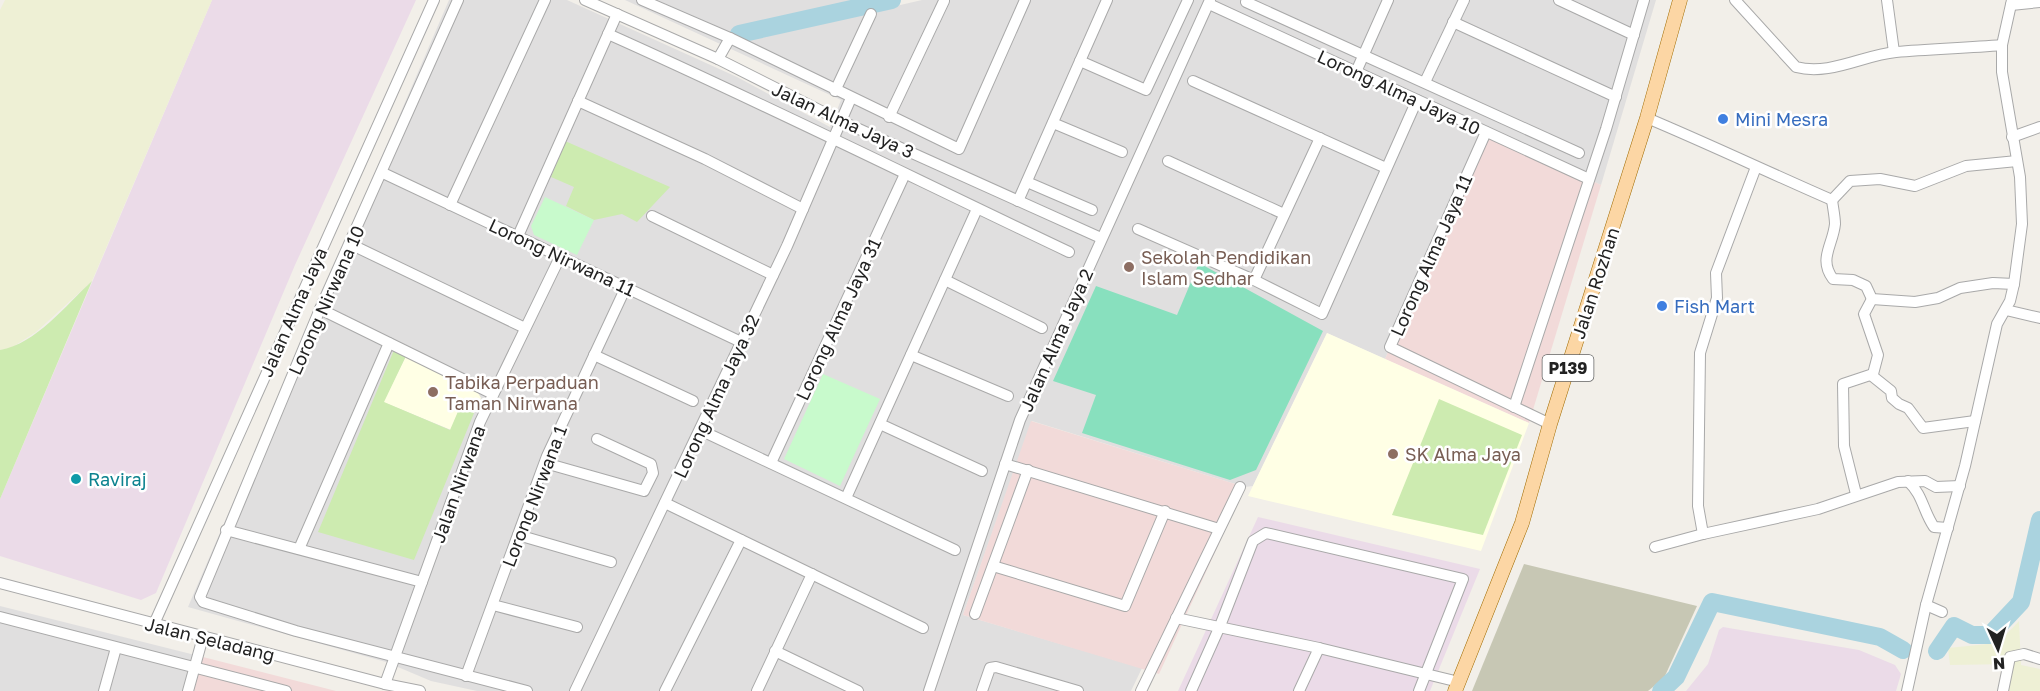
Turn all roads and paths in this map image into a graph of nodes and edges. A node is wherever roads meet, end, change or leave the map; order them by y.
1 (434, 0) edge
2 (458, 0) edge
3 (545, 0) edge
4 (585, 0) edge
5 (642, 0) edge
6 (1025, 0) edge
7 (1188, 0) edge
8 (1388, 0) edge
9 (1464, 0) edge
10 (1559, 0) edge
11 (1644, 0) edge
12 (1735, 0) edge
13 (1887, 0) edge
14 (944, 1) edge
15 (1105, 1) edge
16 (1209, 2) edge
17 (1246, 2) dead end
18 (2012, 2) edge
19 (2040, 2) edge
20 (1678, 3) edge
21 (617, 14) junction
22 (871, 14) dead end
23 (1453, 22) junction
24 (608, 34) junction
25 (1634, 35) junction
26 (730, 38) junction
27 (2002, 45) junction
28 (1894, 52) junction
29 (1364, 54) junction
30 (718, 59) junction
31 (1080, 61) junction
32 (1356, 72) junction
33 (1193, 81) dead end
34 (1425, 82) junction
35 (835, 91) junction
36 (1616, 97) junction
37 (851, 98) junction
38 (1417, 100) junction
39 (578, 101) junction
40 (890, 117) junction
41 (1647, 118) junction
42 (841, 121) junction
43 (1053, 123) junction
44 (2040, 127) edge
45 (1486, 132) junction
46 (2012, 137) junction
47 (1320, 138) junction
48 (832, 141) junction
49 (1122, 152) dead end
50 (1579, 153) dead end
51 (1168, 161) dead end
52 (2017, 161) junction
53 (1756, 167) junction
54 (1386, 168) junction
55 (383, 173) junction
56 (905, 174) junction
57 (1589, 179) junction
58 (1027, 182) junction
59 (1832, 200) junction
60 (1018, 201) junction
61 (450, 205) junction
62 (803, 209) junction
63 (977, 209) junction
64 (1092, 210) dead end
65 (1284, 214) junction
66 (652, 216) dead end
67 (1138, 229) dead end
68 (518, 237) junction
69 (1101, 238) junction
70 (350, 244) junction
71 (1069, 252) dead end
72 (560, 257) junction
73 (773, 275) junction
74 (945, 280) junction
75 (1254, 280) junction
76 (2014, 284) junction
77 (626, 287) junction
78 (1872, 299) junction
79 (320, 309) junction
80 (2006, 310) junction
81 (2040, 318) edge
82 (525, 328) junction
83 (1042, 328) dead end
84 (741, 342) junction
85 (389, 343) junction
86 (594, 355) junction
87 (911, 355) junction
88 (1871, 375) junction
89 (494, 394) junction
90 (1008, 396) dead end
91 (693, 401) dead end
92 (1514, 407) junction
93 (1975, 421) junction
94 (880, 424) junction
95 (1550, 424) junction
96 (700, 430) junction
97 (597, 439) dead end
98 (545, 462) junction
99 (771, 463) junction
100 (1005, 464) junction
101 (1028, 470) junction
102 (982, 471) dead end
103 (1908, 481) junction
104 (1960, 486) junction
105 (1240, 487) dead end
106 (1856, 494) junction
107 (846, 498) junction
108 (664, 503) junction
109 (1165, 511) junction
110 (1948, 528) junction
111 (1220, 529) junction
112 (226, 530) junction
113 (1703, 534) junction
114 (518, 536) junction
115 (741, 540) junction
116 (1655, 548) dead end
117 (299, 549) junction
118 (955, 550) dead end
119 (611, 561) dead end
120 (993, 566) junction
121 (812, 574) junction
122 (422, 582) junction
123 (0, 583) edge
124 (203, 602) joint
125 (493, 605) junction
126 (1926, 605) junction
127 (1942, 612) dead end
128 (975, 614) dead end
129 (0, 616) edge
130 (1176, 618) junction
131 (154, 624) junction
132 (1220, 626) junction
133 (577, 627) dead end
134 (923, 628) dead end
135 (203, 637) junction
136 (116, 648) junction
137 (1319, 648) junction
138 (775, 651) junction
139 (394, 658) junction
140 (2040, 659) edge
141 (194, 668) junction
142 (1426, 673) junction
143 (466, 676) junction
144 (385, 684) junction
145 (1457, 686) edge
146 (104, 691) edge
147 (188, 691) edge
148 (286, 691) edge
149 (420, 691) edge
150 (527, 691) edge
151 (575, 691) edge
152 (665, 691) edge
153 (757, 691) edge
154 (858, 691) edge
155 (929, 691) edge
156 (982, 691) edge
157 (1078, 691) edge
158 (1141, 691) edge
159 (1191, 691) edge
160 (1299, 691) edge
161 (1419, 691) edge
162 (1907, 691) edge
163 (2003, 691) edge

1 - 131 street, Jalan Alma Jaya
2 - 55 street, Lorong Nirwana 10
3 - 61 street
4 - 21 street, Jalan Alma Jaya 3
5 - 26 street, Jalan Alma Jaya 3
6 - 40 street, Jalan Alma Jaya 3
7 - 31 street
8 - 29 street
9 - 23 street
10 - 25 street
11 - 25 street, Jalan Rozhan
12 - 28 street
13 - 28 street
14 - 40 street
15 - 31 street
16 - 32 street, Lorong Alma Jaya 10
16 - 69 street, Jalan Alma Jaya 2
17 - 29 street, Lorong Alma Jaya 10
18 - 19 street
18 - 27 street
20 - 41 main road, Jalan Rozhan / P139
21 - 24 street
21 - 30 street, Jalan Alma Jaya 3
22 - 35 street
23 - 34 street
23 - 36 street
24 - 39 street
24 - 48 street, Jalan Alma Jaya 3
25 - 36 street, Jalan Rozhan
26 - 30 street
26 - 35 street, Jalan Alma Jaya 3
27 - 28 street
27 - 46 street
29 - 32 street
29 - 34 street, Lorong Alma Jaya 10
30 - 42 street, Jalan Alma Jaya 3
31 - 43 street
32 - 38 street, Lorong Alma Jaya 10
33 - 47 street
34 - 50 street, Lorong Alma Jaya 10
35 - 37 street, Jalan Alma Jaya 3
36 - 57 street, Jalan Rozhan
37 - 40 street, Jalan Alma Jaya 3
37 - 42 street, Lorong Alma Jaya 32
38 - 45 street, Lorong Alma Jaya 10
38 - 54 street
39 - 62 street
39 - 68 street
41 - 53 street
41 - 95 main road, Jalan Rozhan / P139
42 - 48 street, Lorong Alma Jaya 32
42 - 60 street, Jalan Alma Jaya 3
43 - 49 street
43 - 58 street
44 - 46 street
45 - 57 street, Lorong Alma Jaya 10
45 - 92 street, Lorong Alma Jaya 11
46 - 52 street
47 - 54 street
47 - 65 street
48 - 56 street, Jalan Alma Jaya 3
48 - 62 street, Lorong Alma Jaya 32
51 - 65 street
52 - 59 street
52 - 76 street
53 - 59 street
53 - 113 street
54 - 75 street
55 - 61 street, Lorong Nirwana 11
55 - 70 street, Lorong Nirwana 10
56 - 63 street, Jalan Alma Jaya 3
56 - 99 street, Lorong Alma Jaya 31
57 - 92 street, Jalan Rozhan
58 - 60 street
58 - 64 street
59 - 78 street
60 - 69 street, Jalan Alma Jaya 3
61 - 68 street, Lorong Nirwana 11
62 - 73 street, Lorong Alma Jaya 32
63 - 71 street, Jalan Alma Jaya 3
63 - 74 street
65 - 75 street
66 - 73 street
67 - 75 street
68 - 72 street, Lorong Nirwana 11
69 - 100 street, Jalan Alma Jaya 2
70 - 79 street, Lorong Nirwana 10
70 - 82 street
72 - 77 street, Lorong Nirwana 11
72 - 82 street, Jalan Nirwana
73 - 84 street, Lorong Alma Jaya 32
74 - 83 street
74 - 87 street
76 - 78 street
76 - 80 street
77 - 84 street, Lorong Nirwana 11
77 - 86 street, Lorong Nirwana 1
78 - 88 street
79 - 85 street
79 - 112 street, Lorong Nirwana 10
80 - 81 street
80 - 93 street
82 - 89 street, Jalan Nirwana
84 - 96 street, Lorong Alma Jaya 32
85 - 89 street
85 - 117 street
86 - 91 street
86 - 98 street, Lorong Nirwana 1
87 - 90 street
87 - 94 street
88 - 93 street
88 - 106 street
89 - 122 street, Jalan Nirwana
92 - 95 street, Lorong Alma Jaya 11
93 - 104 street
94 - 102 street
94 - 107 street
95 - 145 main road, Jalan Rozhan / P139
96 - 99 street
96 - 108 street, Lorong Alma Jaya 32
97 - 98 street
98 - 114 street, Lorong Nirwana 1
99 - 107 street
100 - 101 street
100 - 155 street, Jalan Alma Jaya 2
101 - 109 street
101 - 120 street
103 - 104 street
103 - 106 street
103 - 110 street
104 - 110 street
105 - 111 street
106 - 113 street
107 - 118 street
108 - 115 street
108 - 151 street, Lorong Alma Jaya 32
109 - 111 street
109 - 120 street
110 - 126 street
111 - 130 street
112 - 117 street
112 - 124 street, Lorong Nirwana 10
113 - 116 street
114 - 119 street
114 - 125 street, Lorong Nirwana 1
115 - 121 street
115 - 152 street
117 - 122 street
120 - 128 street
121 - 134 street
121 - 138 street
122 - 139 street, Jalan Nirwana
123 - 131 street, Jalan Seladang
124 - 139 street, Jalan Seladang
125 - 133 street
125 - 143 street, Lorong Nirwana 1
126 - 127 street
126 - 162 street
129 - 136 street, Jalan Seladang
130 - 132 street
130 - 158 street
131 - 135 street, Jalan Seladang
132 - 137 street
132 - 142 street
132 - 159 street
135 - 141 street
135 - 144 street, Jalan Seladang
136 - 141 street, Jalan Seladang
136 - 146 street
137 - 142 street
137 - 160 street
138 - 153 street
138 - 154 street
139 - 143 street, Jalan Seladang
139 - 144 street, Jalan Nirwana
140 - 163 street
141 - 147 street
141 - 148 street, Jalan Seladang
142 - 145 street
142 - 161 street
143 - 150 street, Jalan Seladang
144 - 149 street, Jalan Seladang
156 - 157 street

